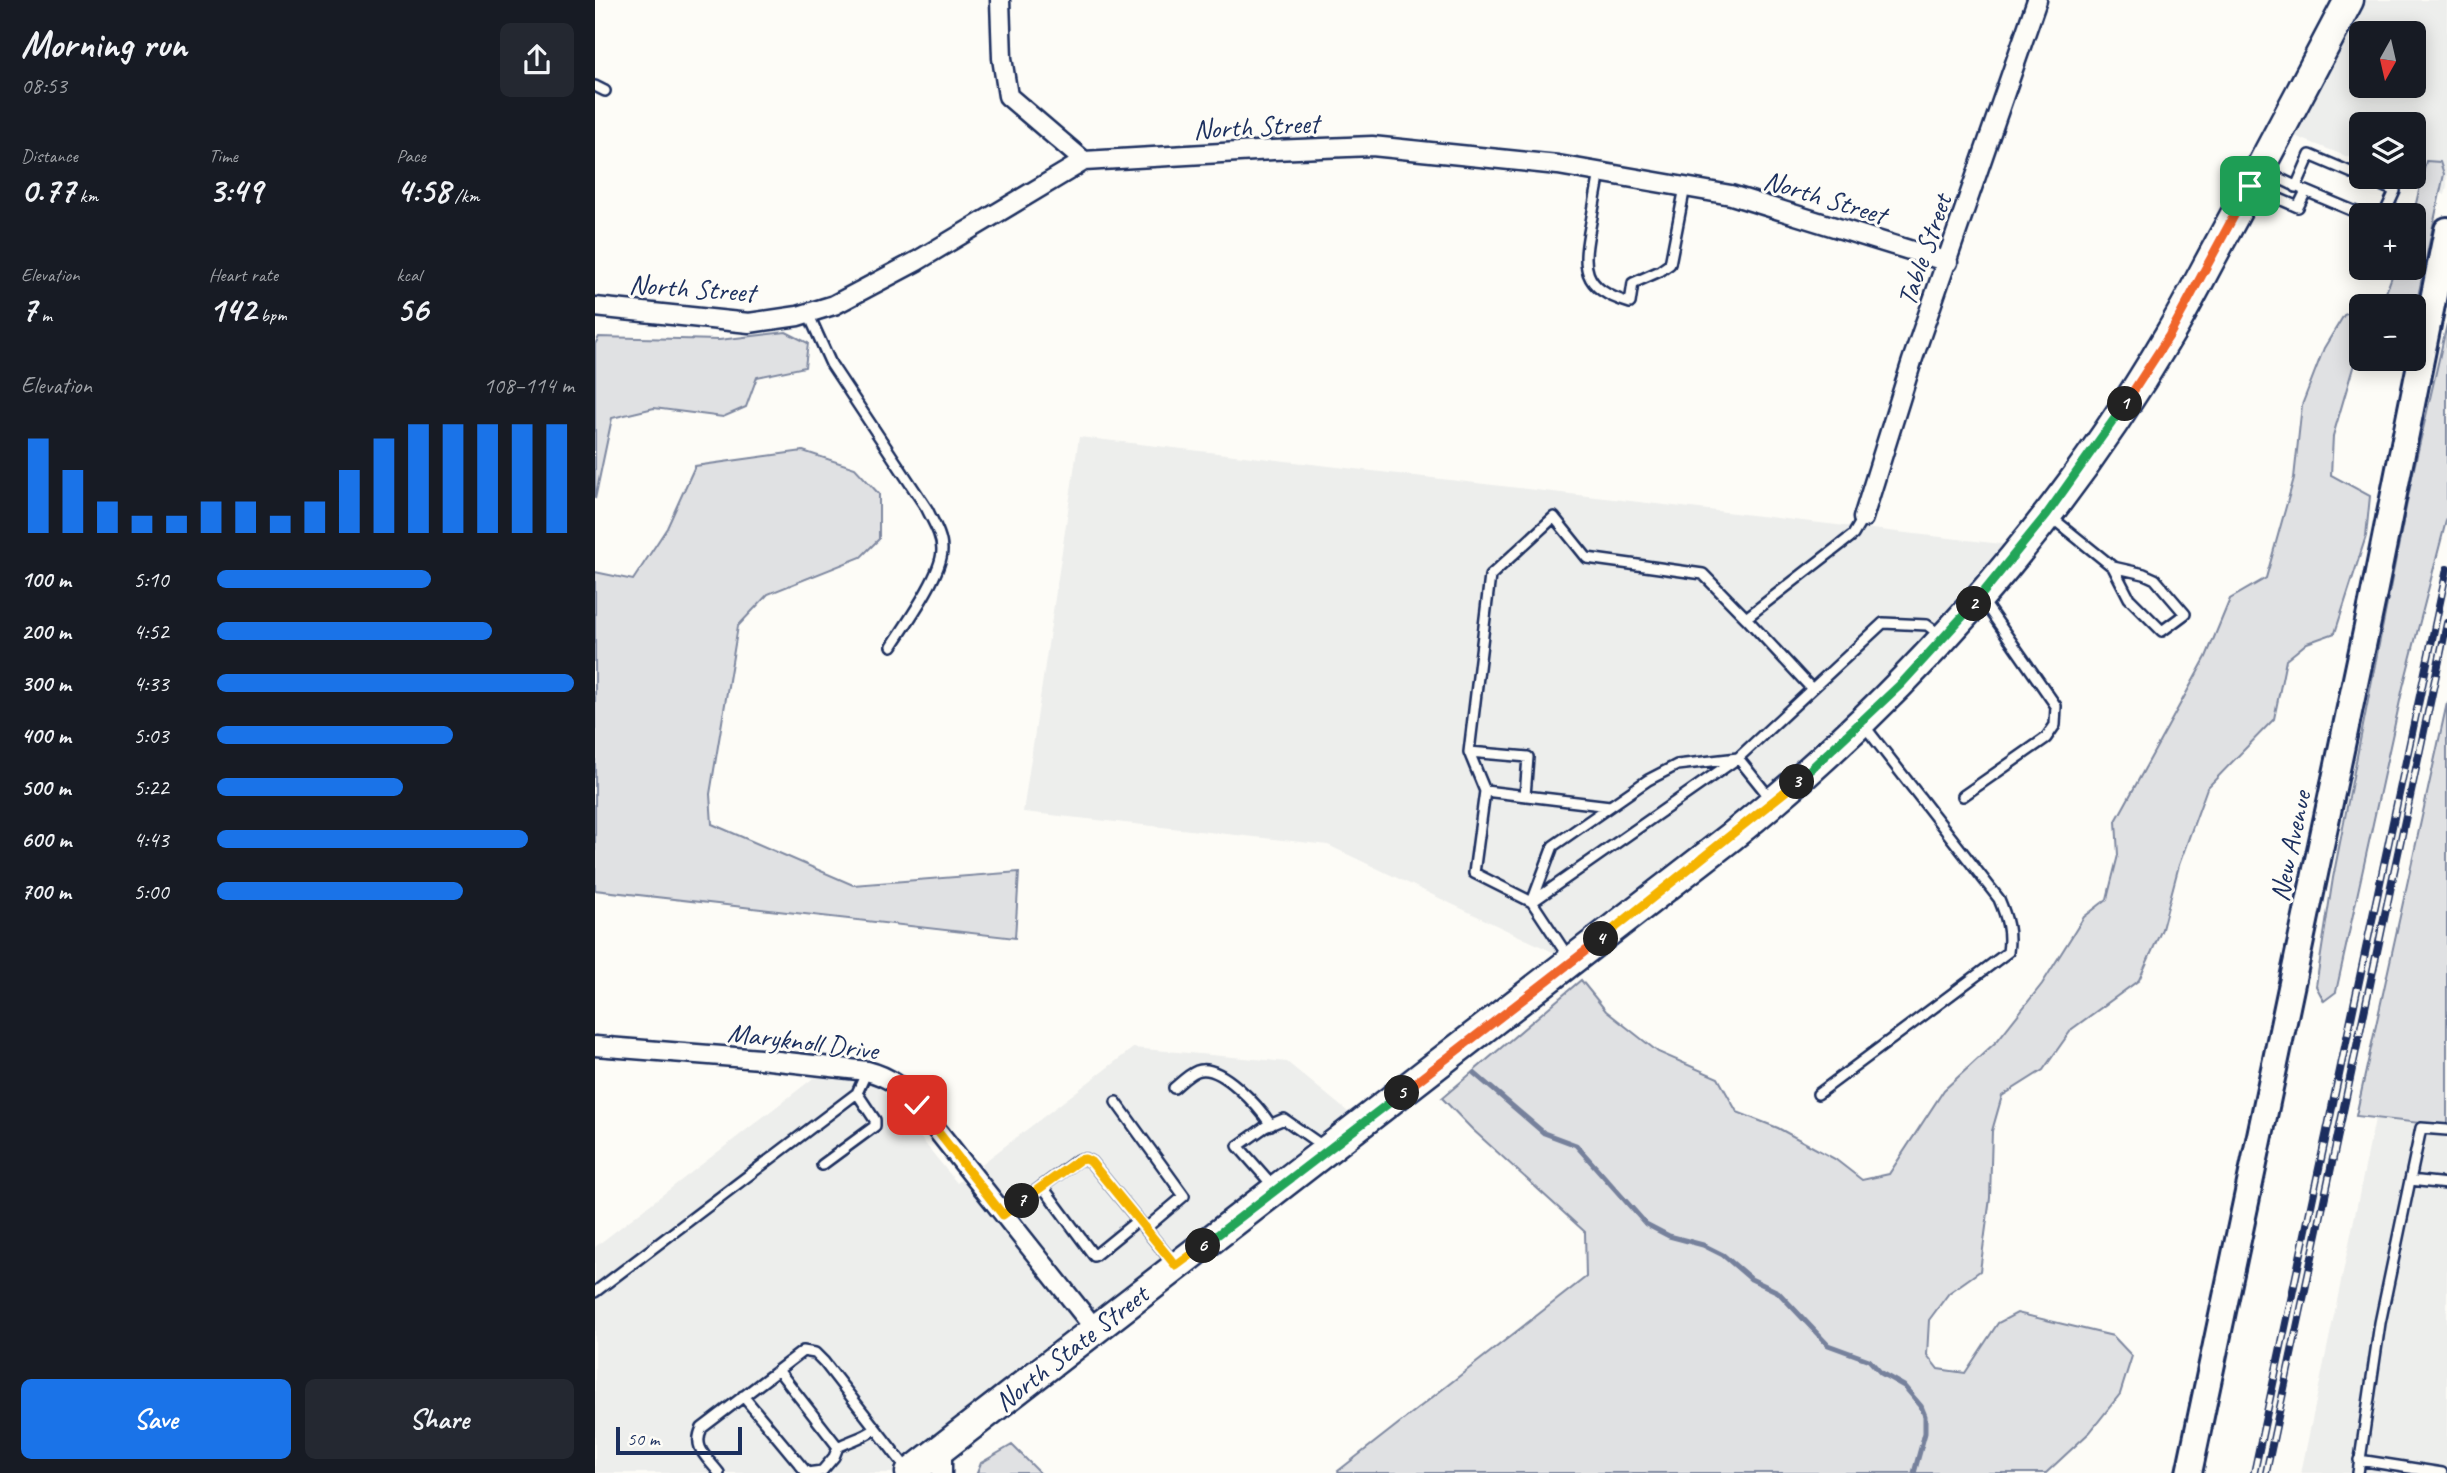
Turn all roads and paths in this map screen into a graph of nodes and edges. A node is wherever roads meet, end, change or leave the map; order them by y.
1 (1000, 0) edge
2 (2349, 0) edge
3 (2032, 1) edge
4 (595, 86) edge
5 (605, 91) dead end
6 (1084, 161) junction
7 (1600, 172) junction
8 (2255, 177) junction
9 (1685, 187) junction
10 (2301, 189) junction
11 (2390, 203) edge
12 (2349, 209) edge
13 (2447, 230) edge
14 (1948, 262) junction
15 (595, 307) edge
16 (808, 313) junction
17 (2047, 514) junction
18 (1863, 518) joint
19 (2113, 567) junction
20 (1980, 597) junction
21 (1746, 618) junction
22 (1943, 638) junction
23 (892, 646) dead end
24 (1812, 689) junction
25 (1862, 722) junction
26 (1469, 751) junction
27 (1738, 758) junction
28 (1485, 791) junction
29 (1525, 796) junction
30 (1963, 796) dead end
31 (1774, 803) junction
32 (1610, 806) junction
33 (1532, 902) junction
34 (1572, 962) junction
35 (595, 1046) edge
36 (867, 1071) junction
37 (1174, 1088) dead end
38 (857, 1093) junction
39 (1818, 1094) dead end
40 (1116, 1102) dead end
41 (1271, 1125) junction
42 (2447, 1130) edge
43 (1327, 1150) junction
44 (823, 1165) dead end
45 (2410, 1180) junction
46 (2447, 1184) edge
47 (1042, 1186) junction
48 (1276, 1189) junction
49 (1003, 1215) junction
50 (1139, 1220) junction
51 (1145, 1229) junction
52 (1176, 1266) junction
53 (595, 1292) edge
54 (1095, 1329) junction
55 (778, 1370) junction
56 (743, 1396) junction
57 (875, 1429) junction
58 (838, 1447) junction
59 (2359, 1460) junction
60 (942, 1461) edge
61 (719, 1473) edge
62 (910, 1473) edge
63 (2189, 1473) edge
64 (2357, 1473) edge
65 (2442, 1473) edge

1 - 6 street
2 - 8 main road, North State Street
3 - 14 street, Table Street
4 - 5 lane
6 - 7 street, North Street
6 - 16 street, North Street
7 - 9 street, North Street
7 - 9 lane
8 - 10 lane
8 - 10 lane
8 - 17 main road, North State Street
9 - 14 street, North Street
10 - 11 lane
10 - 12 lane
13 - 63 main road, New Avenue
14 - 18 street, Table Street
15 - 16 street, North Street
16 - 23 lane
17 - 19 lane
17 - 20 main road, North State Street
18 - 21 lane
19 - 19 lane
20 - 22 main road, North State Street
20 - 30 lane
21 - 24 lane
21 - 26 lane
22 - 24 lane
22 - 25 main road, North State Street
24 - 27 lane
25 - 31 main road, North State Street
25 - 39 lane
26 - 28 lane
26 - 29 lane
27 - 31 lane
27 - 32 lane
27 - 33 lane
28 - 29 lane
28 - 33 lane
29 - 32 lane
31 - 34 main road, North State Street
32 - 33 lane
33 - 34 lane
34 - 43 main road, North State Street
35 - 36 street, Maryknoll Drive
36 - 38 lane
36 - 49 street, Maryknoll Drive
37 - 41 lane
38 - 44 lane
38 - 53 lane
40 - 51 lane
41 - 43 lane
41 - 48 lane
42 - 45 lane
43 - 48 main road, North State Street
45 - 46 lane
45 - 59 lane
47 - 49 lane
47 - 50 lane
47 - 50 lane
48 - 52 main road, North State Street
49 - 54 street, Maryknoll Drive
50 - 51 lane
51 - 52 lane
52 - 54 main road, North State Street
54 - 60 main road, North State Street
55 - 56 lane
55 - 57 lane
55 - 58 lane
56 - 58 lane
56 - 61 lane
57 - 58 lane
57 - 62 lane
59 - 64 lane
59 - 65 lane
60 - 62 main road, North State Street

